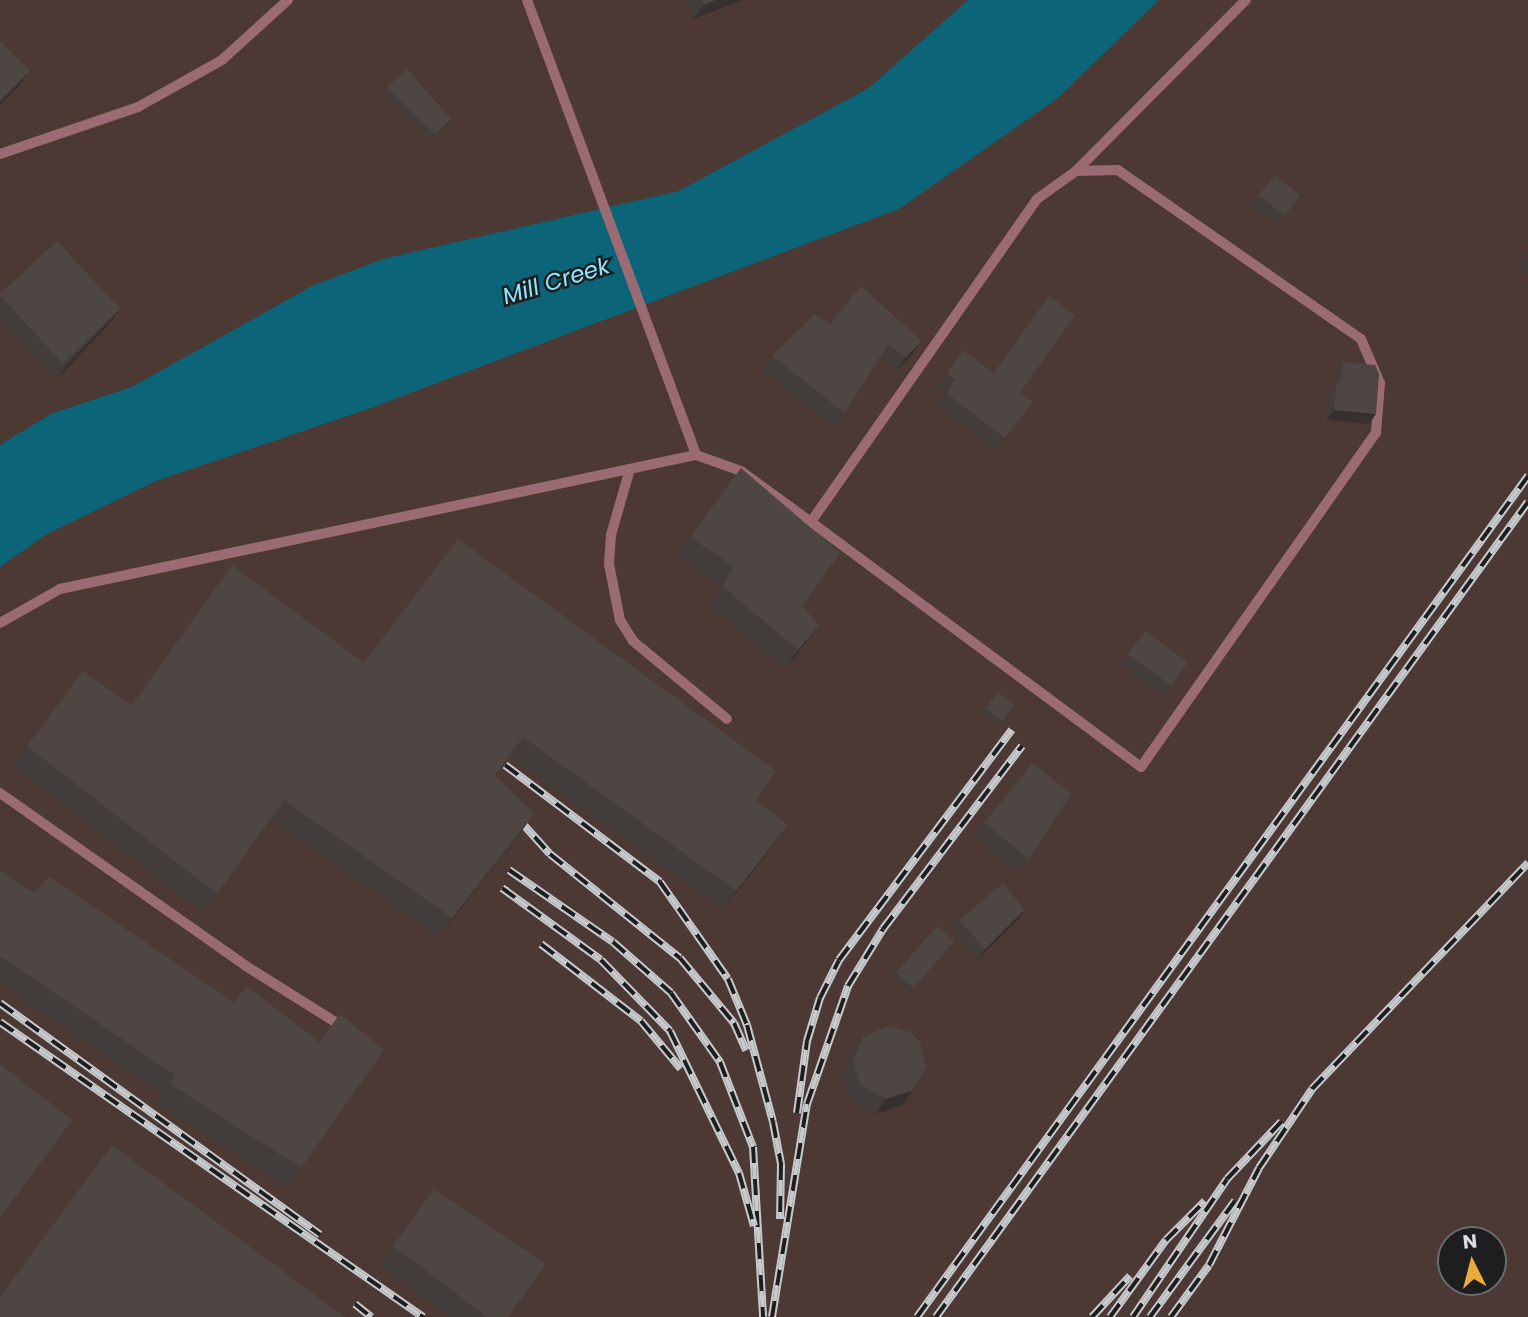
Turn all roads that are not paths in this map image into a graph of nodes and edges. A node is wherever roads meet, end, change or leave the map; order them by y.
1 (288, 0) edge
2 (527, 0) edge
3 (1246, 0) edge
4 (0, 154) edge
5 (1076, 171) junction
6 (695, 455) junction
7 (630, 469) junction
8 (811, 522) junction
9 (0, 623) edge
10 (727, 719) dead end
11 (0, 793) edge
12 (355, 1035) edge

1 - 4 lane
2 - 6 lane
3 - 5 lane
5 - 8 lane
5 - 8 lane
6 - 7 lane
6 - 8 lane
7 - 9 lane
7 - 10 lane
11 - 12 lane

